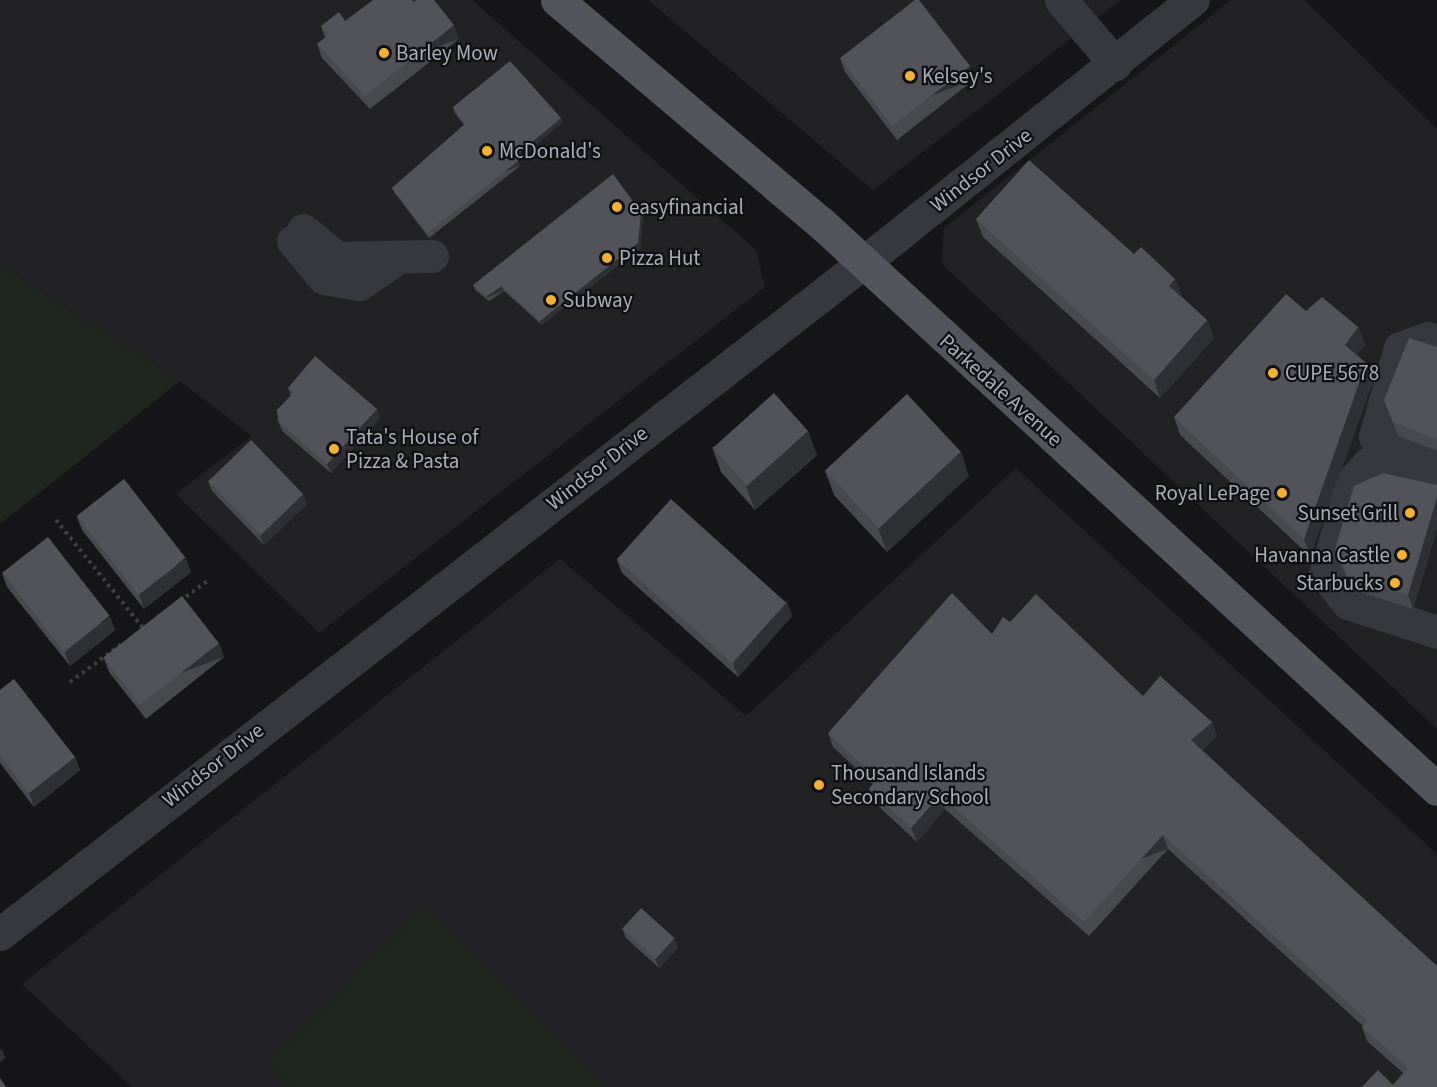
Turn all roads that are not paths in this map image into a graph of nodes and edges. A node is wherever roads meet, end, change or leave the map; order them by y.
1 (557, 0) edge
2 (1061, 0) edge
3 (1193, 0) edge
4 (1115, 64) junction
5 (298, 235) dead end
6 (432, 256) dead end
7 (864, 263) junction
8 (1428, 338) dead end
9 (1437, 458) edge
10 (1437, 485) edge
11 (1437, 632) edge
12 (1437, 789) edge
13 (0, 934) edge

1 - 7 main road, Parkedale Avenue
2 - 4 street
3 - 4 street, Windsor Drive
4 - 7 street, Windsor Drive
5 - 6 street
7 - 12 main road, Parkedale Avenue
7 - 13 street, Windsor Drive
8 - 9 street
10 - 11 street

